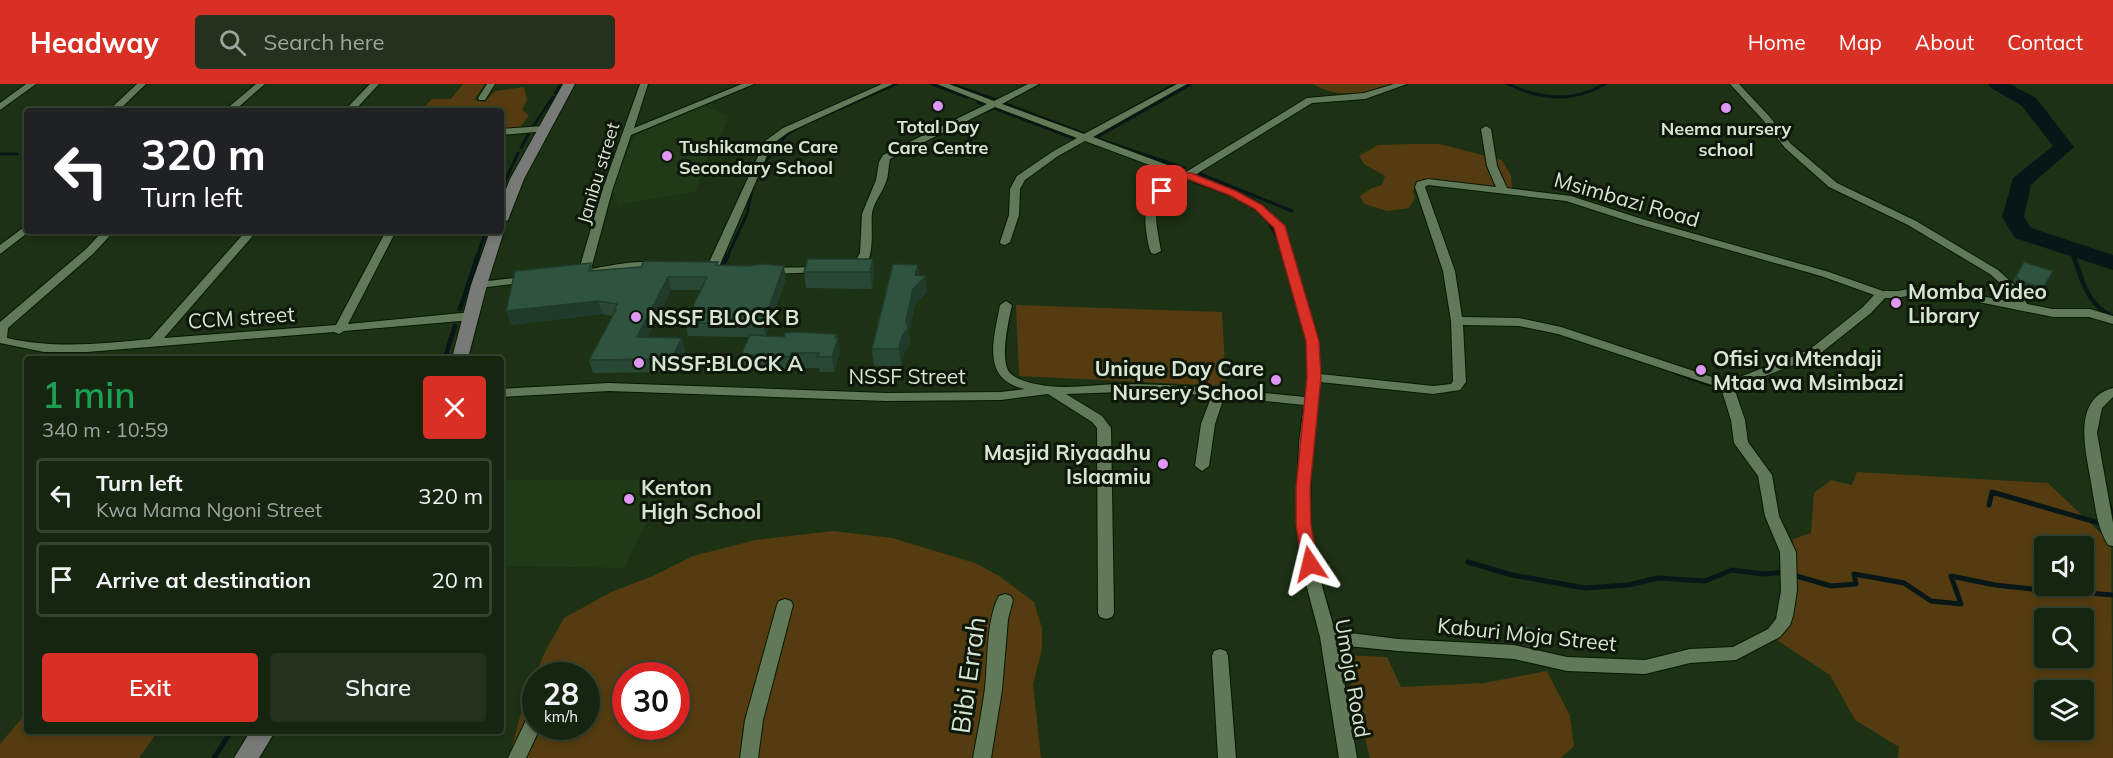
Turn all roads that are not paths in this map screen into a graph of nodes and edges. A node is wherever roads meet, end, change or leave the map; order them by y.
1 (32, 84) edge
2 (142, 84) edge
3 (261, 84) edge
4 (375, 84) edge
5 (491, 84) edge
6 (569, 84) edge
7 (644, 84) edge
8 (750, 84) edge
9 (889, 84) edge
10 (941, 84) edge
11 (1035, 84) edge
12 (1183, 84) edge
13 (1403, 84) edge
14 (1734, 84) edge
15 (482, 98) dead end
16 (994, 104) junction
17 (0, 107) edge
18 (116, 108) edge
19 (233, 108) edge
20 (353, 108) edge
21 (543, 129) junction
22 (1486, 129) dead end
23 (504, 132) edge
24 (626, 134) junction
25 (1084, 138) junction
26 (1188, 175) junction
27 (1502, 189) junction
28 (504, 212) edge
29 (24, 231) edge
30 (106, 234) edge
31 (249, 234) edge
32 (389, 234) edge
33 (496, 234) edge
34 (1005, 242) dead end
35 (1155, 250) dead end
36 (0, 251) edge
37 (669, 268) edge
38 (713, 269) edge
39 (756, 270) edge
40 (541, 278) edge
41 (479, 285) junction
42 (1882, 294) junction
43 (1006, 306) dead end
44 (2022, 307) junction
45 (472, 316) junction
46 (2113, 320) edge
47 (1457, 321) junction
48 (339, 330) junction
49 (0, 334) edge
50 (154, 342) junction
51 (460, 356) edge
52 (1314, 377) junction
53 (1727, 386) junction
54 (1050, 390) junction
55 (2113, 392) edge
56 (504, 393) edge
57 (1219, 393) junction
58 (1312, 402) junction
59 (1202, 466) dead end
60 (2113, 541) edge
61 (1005, 600) dead end
62 (785, 605) dead end
63 (1106, 614) dead end
64 (1328, 637) junction
65 (1220, 656) dead end
66 (261, 734) edge
67 (525, 740) edge
68 (246, 758) edge
69 (517, 758) edge
70 (749, 758) edge
71 (982, 758) edge
72 (1227, 758) edge
73 (1348, 758) edge

1 - 17 street
2 - 18 street
3 - 19 street
4 - 20 street
5 - 15 street
6 - 21 main road
7 - 24 street, Janibu street
8 - 24 street
9 - 38 street
10 - 16 street, Umoja Road
11 - 16 street
12 - 25 street
13 - 26 street
14 - 44 street
16 - 25 street, Umoja Road
16 - 39 street
21 - 23 street
21 - 28 main road
22 - 27 street
24 - 37 street, Janibu street
25 - 26 street, Umoja Road
25 - 34 street
26 - 35 street
26 - 52 street, Umoja Road
27 - 42 street, Msimbazi Road
27 - 47 street, Msimbazi Road
29 - 36 street
30 - 49 street
31 - 50 street
32 - 48 street
33 - 41 main road
40 - 41 street
41 - 45 main road
42 - 44 street, Msimbazi Road
42 - 53 street
43 - 54 street
44 - 46 street, Msimbazi Road
45 - 48 street, CCM street
45 - 51 main road
47 - 52 street, Msimbazi Road
47 - 53 street
48 - 50 street, CCM street
49 - 50 street, CCM street
52 - 58 street, Umoja Road
53 - 64 street, Kaburi Moja Street
54 - 56 street, NSSF Street
54 - 57 street, NSSF Street
54 - 63 street
55 - 60 street
57 - 58 street, NSSF Street
57 - 59 street
58 - 64 street, Umoja Road
61 - 71 street, Bibi Errah
62 - 70 street
64 - 73 street, Umoja Road
65 - 72 street
66 - 68 main road
67 - 69 street

